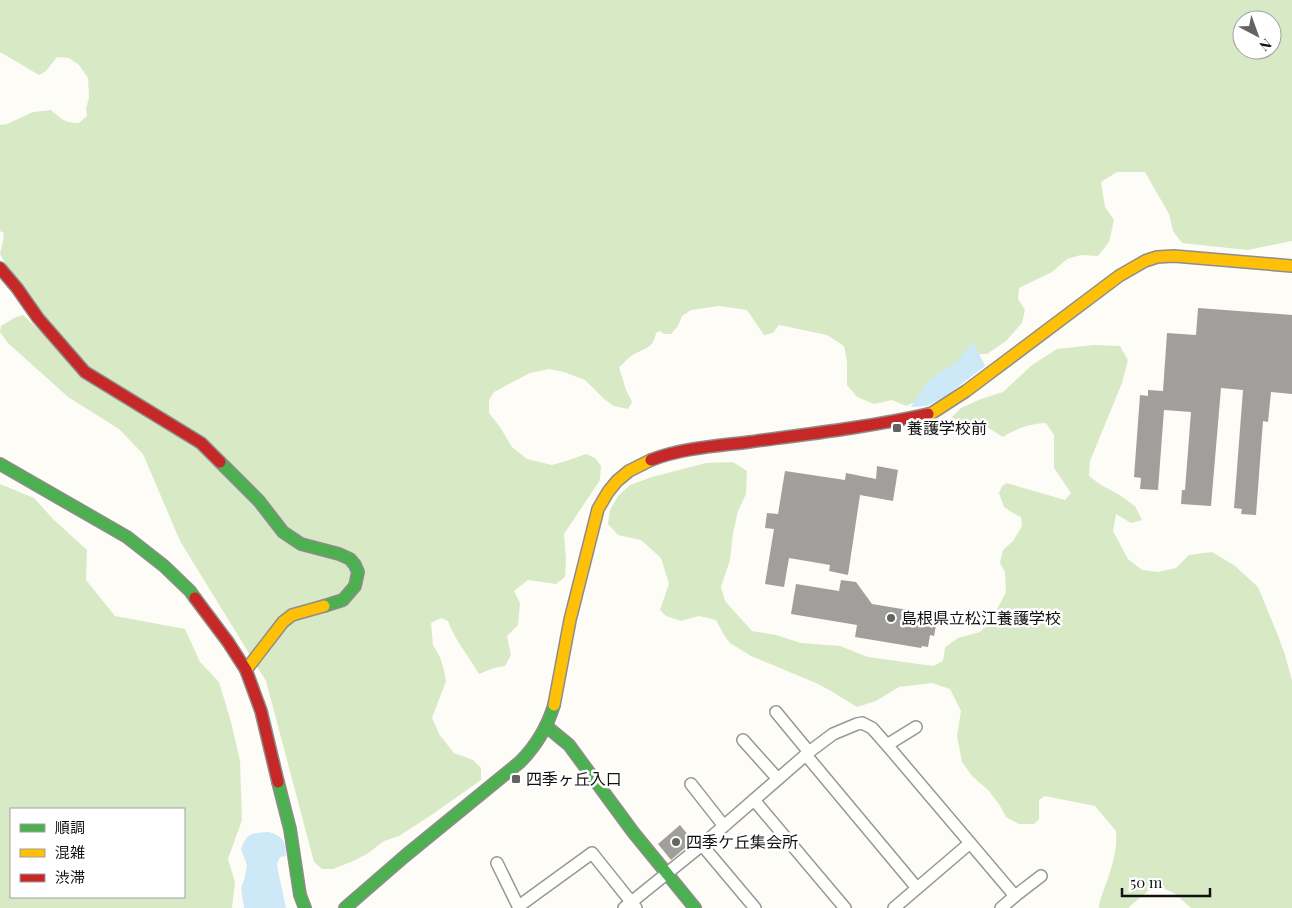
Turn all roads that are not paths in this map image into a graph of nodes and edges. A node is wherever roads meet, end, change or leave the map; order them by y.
1 (1292, 266) edge
2 (0, 268) edge
3 (0, 464) edge
4 (246, 670) junction
5 (776, 712) dead end
6 (546, 726) junction
7 (916, 727) dead end
8 (743, 740) dead end
9 (887, 745) junction
10 (808, 754) junction
11 (778, 779) junction
12 (691, 784) dead end
13 (754, 800) junction
14 (724, 826) junction
15 (970, 843) junction
16 (702, 845) junction
17 (497, 862) dead end
18 (666, 874) junction
19 (1041, 876) dead end
20 (917, 888) junction
21 (1015, 896) junction
22 (631, 906) edge
23 (519, 907) edge
24 (304, 908) edge
25 (345, 908) edge
26 (696, 908) edge
27 (755, 908) edge
28 (846, 908) edge
29 (894, 908) edge
30 (1001, 908) edge

1 - 6 street
2 - 4 street
3 - 4 street
4 - 24 street
5 - 10 street
6 - 18 street
6 - 25 street
7 - 9 street
8 - 11 street
9 - 10 street
9 - 15 street
10 - 11 street
10 - 20 street
11 - 13 street
12 - 14 street
13 - 14 street
13 - 28 street
14 - 16 street
15 - 20 street
15 - 21 street
16 - 18 street
16 - 27 street
17 - 23 street
18 - 22 street
18 - 26 street
19 - 21 street
20 - 29 street
21 - 30 street
22 - 23 street

